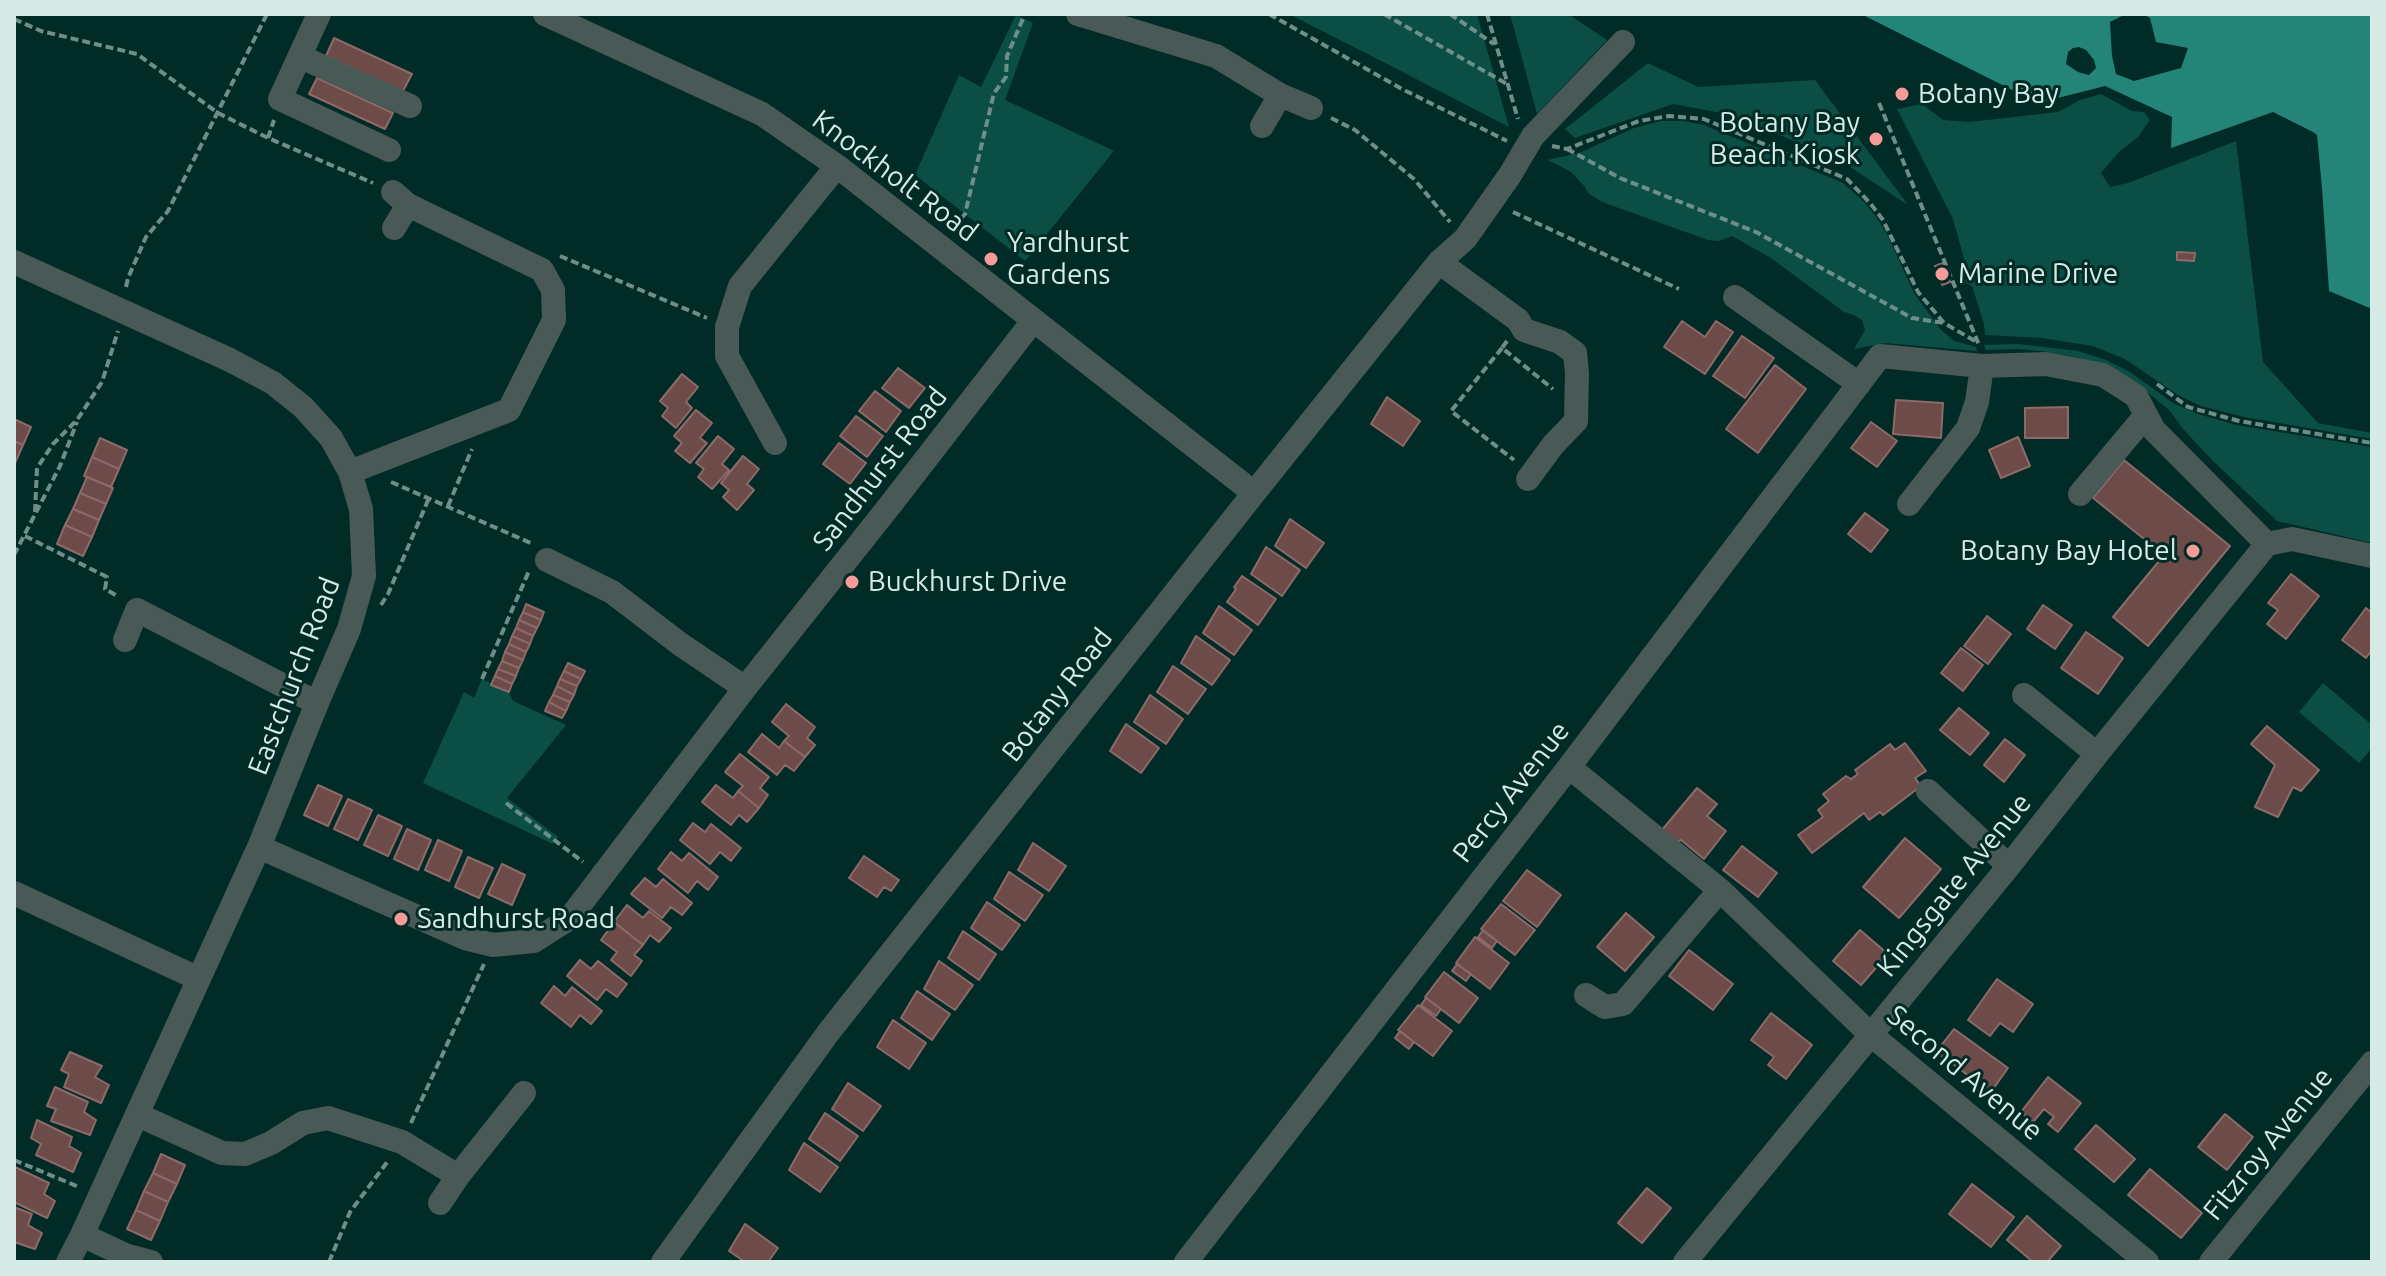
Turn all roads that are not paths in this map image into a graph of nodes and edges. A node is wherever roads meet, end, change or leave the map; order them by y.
1 (319, 14) edge
2 (545, 14) edge
3 (1078, 14) edge
4 (1623, 42) dead end
5 (301, 57) junction
6 (1280, 95) junction
7 (410, 106) dead end
8 (1311, 108) road end
9 (1262, 126) dead end
10 (389, 150) dead end
11 (837, 166) junction
12 (394, 228) dead end
13 (14, 262) edge
14 (1439, 262) junction
15 (1735, 297) dead end
16 (1033, 321) junction
17 (1980, 354) junction
18 (1859, 384) junction
19 (2146, 415) junction
20 (775, 443) dead end
21 (350, 472) junction
22 (1526, 473) road end
23 (1254, 493) junction
24 (2080, 494) dead end
25 (1909, 504) dead end
26 (2267, 544) junction
27 (542, 556) road end
28 (2372, 556) edge
29 (125, 640) dead end
30 (745, 688) junction
31 (2020, 691) dead end
32 (317, 703) junction
33 (2097, 754) junction
34 (1569, 767) junction
35 (1928, 791) dead end
36 (259, 847) junction
37 (2009, 866) junction
38 (1720, 890) junction
39 (14, 893) edge
40 (199, 979) junction
41 (1586, 995) dead end
42 (1870, 1034) junction
43 (2372, 1063) edge
44 (524, 1093) dead end
45 (138, 1115) junction
46 (458, 1176) junction
47 (440, 1203) dead end
48 (82, 1235) junction
49 (68, 1262) edge
50 (151, 1262) edge
51 (663, 1262) edge
52 (1186, 1262) edge
53 (1685, 1262) edge
54 (2147, 1262) edge
55 (2211, 1262) edge

1 - 5 street
2 - 11 street, Knockholt Road
3 - 6 street
4 - 14 street, Botany Road
5 - 7 street
5 - 10 street
6 - 8 street
6 - 9 street
11 - 16 street, Knockholt Road
11 - 20 street
12 - 21 street
13 - 21 street, Eastchurch Road
14 - 22 street
14 - 23 street, Botany Road
15 - 18 street
16 - 23 street, Knockholt Road
16 - 30 street, Sandhurst Road
17 - 18 street, Percy Avenue
17 - 19 street
17 - 25 street
18 - 34 street, Percy Avenue
19 - 24 street
19 - 26 street
21 - 32 street, Eastchurch Road
23 - 51 street, Botany Road
26 - 28 street
26 - 33 street, Kingsgate Avenue
27 - 30 street
29 - 32 street
30 - 36 street, Sandhurst Road
31 - 33 street
32 - 36 street, Eastchurch Road
33 - 37 street, Kingsgate Avenue
34 - 38 street, Second Avenue
34 - 52 street, Percy Avenue
35 - 37 street
36 - 40 street, Eastchurch Road
37 - 42 street, Kingsgate Avenue
38 - 41 street
38 - 42 street, Second Avenue
39 - 40 street
40 - 45 street, Eastchurch Road
42 - 53 street, Kingsgate Avenue
42 - 54 street, Second Avenue
43 - 55 street, Fitzroy Avenue
44 - 46 street
45 - 46 street
45 - 48 street, Eastchurch Road
46 - 47 street
48 - 49 street, Eastchurch Road
48 - 50 street

